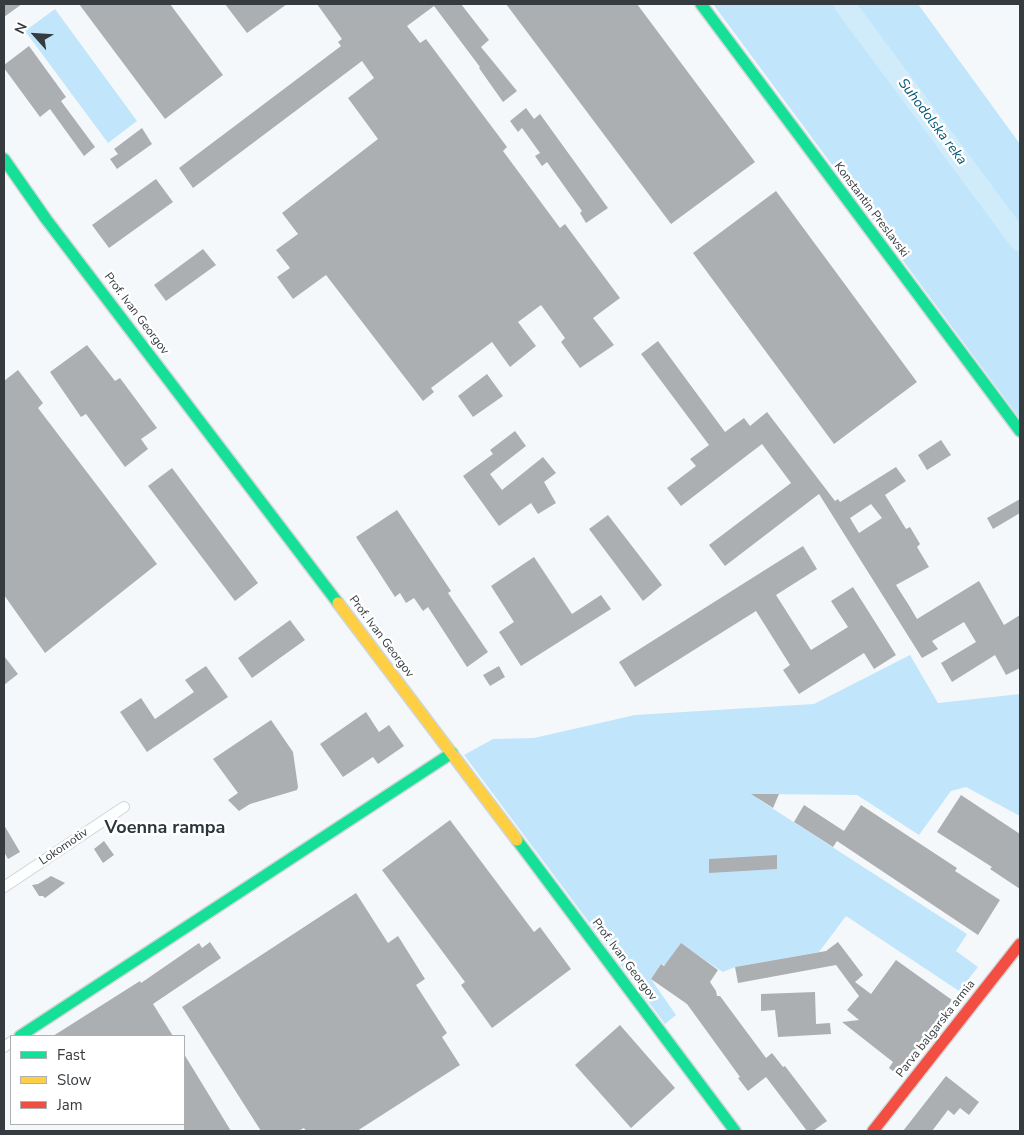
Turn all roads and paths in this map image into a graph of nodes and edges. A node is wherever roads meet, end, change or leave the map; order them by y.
1 (701, 4) edge
2 (4, 159) edge
3 (1020, 431) edge
4 (452, 753) junction
5 (124, 807) dead end
6 (4, 887) edge
7 (1020, 944) edge
8 (22, 1035) edge
9 (735, 1131) edge
10 (873, 1131) edge

1 - 3 street, Konstantin Preslavski
2 - 4 street, Prof. Ivan Georgov
4 - 8 street
4 - 9 street, Prof. Ivan Georgov
5 - 6 street, Lokomotiv
7 - 10 street, Parva balgarska armia

